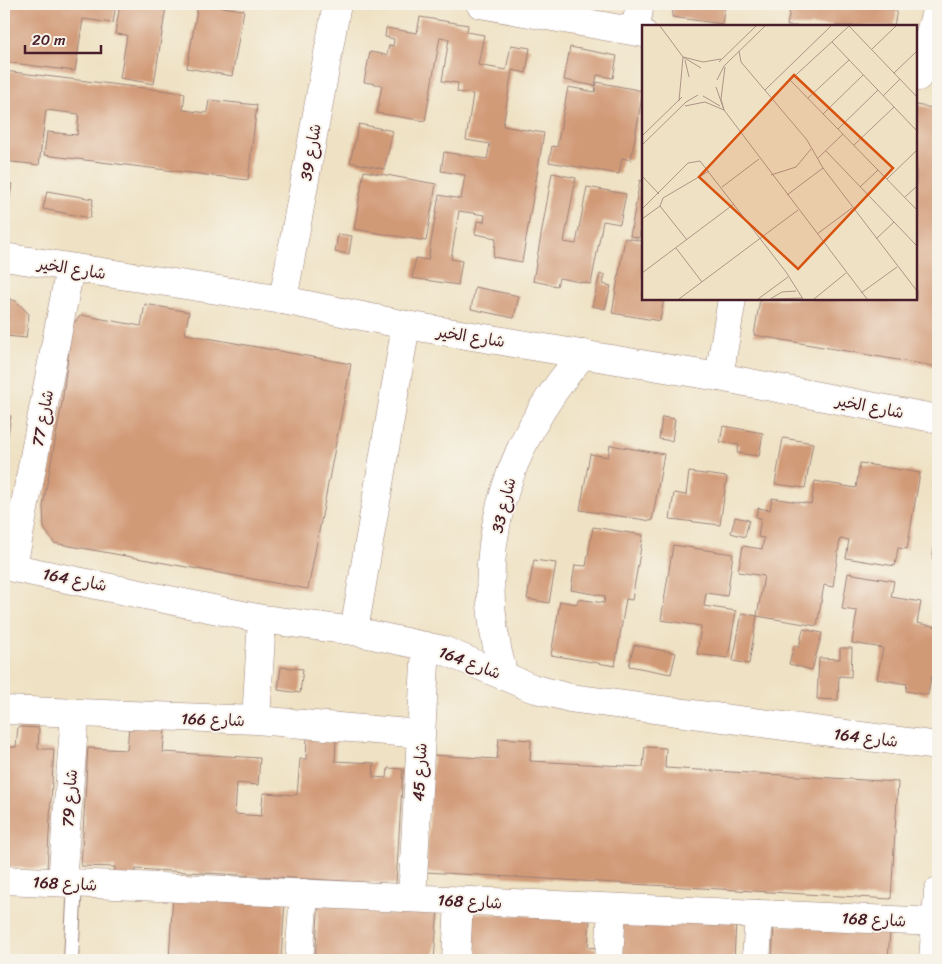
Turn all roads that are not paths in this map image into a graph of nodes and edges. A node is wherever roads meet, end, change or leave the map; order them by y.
1 (336, 4) edge
2 (480, 4) edge
3 (640, 4) edge
4 (938, 4) edge
5 (639, 32) edge
6 (924, 77) edge
7 (4, 257) edge
8 (70, 268) junction
9 (283, 300) junction
10 (732, 300) edge
11 (406, 325) junction
12 (583, 354) junction
13 (718, 377) junction
14 (938, 419) edge
15 (8, 566) edge
16 (262, 619) junction
17 (354, 631) junction
18 (426, 646) junction
19 (504, 676) junction
20 (4, 710) edge
21 (75, 714) junction
22 (256, 720) junction
23 (421, 734) junction
24 (938, 746) edge
25 (4, 880) edge
26 (69, 883) junction
27 (938, 891) edge
28 (304, 893) junction
29 (412, 898) junction
30 (459, 900) junction
31 (612, 908) junction
32 (759, 914) junction
33 (936, 922) junction
34 (71, 960) edge
35 (300, 960) edge
36 (456, 960) edge
37 (609, 960) edge
38 (756, 960) edge
39 (933, 960) edge

1 - 9 street, شارع 39
2 - 5 street
3 - 5 street
4 - 6 street
7 - 8 street, شارع الخير
8 - 9 street, شارع الخير
8 - 15 street, شارع 77
9 - 11 street, شارع الخير
10 - 13 street
11 - 12 street, شارع الخير
11 - 17 street
12 - 13 street, شارع الخير
12 - 19 street, شارع 33
13 - 14 street, شارع الخير
15 - 16 street, شارع 164
16 - 17 street, شارع 164
16 - 22 street
17 - 18 street, شارع 164
18 - 19 street, شارع 164
18 - 23 street, شارع 45
19 - 24 street, شارع 164
20 - 21 street, شارع 166
21 - 22 street, شارع 166
21 - 26 street, شارع 79
22 - 23 street, شارع 166
23 - 29 street, شارع 45
25 - 26 street, شارع 168
26 - 28 street, شارع 168
26 - 34 lane
27 - 33 street
28 - 29 street, شارع 168
28 - 35 street
29 - 30 street, شارع 168
30 - 31 street, شارع 168
30 - 36 street
31 - 32 street, شارع 168
31 - 37 street
32 - 33 street, شارع 168
32 - 38 street
33 - 39 street

